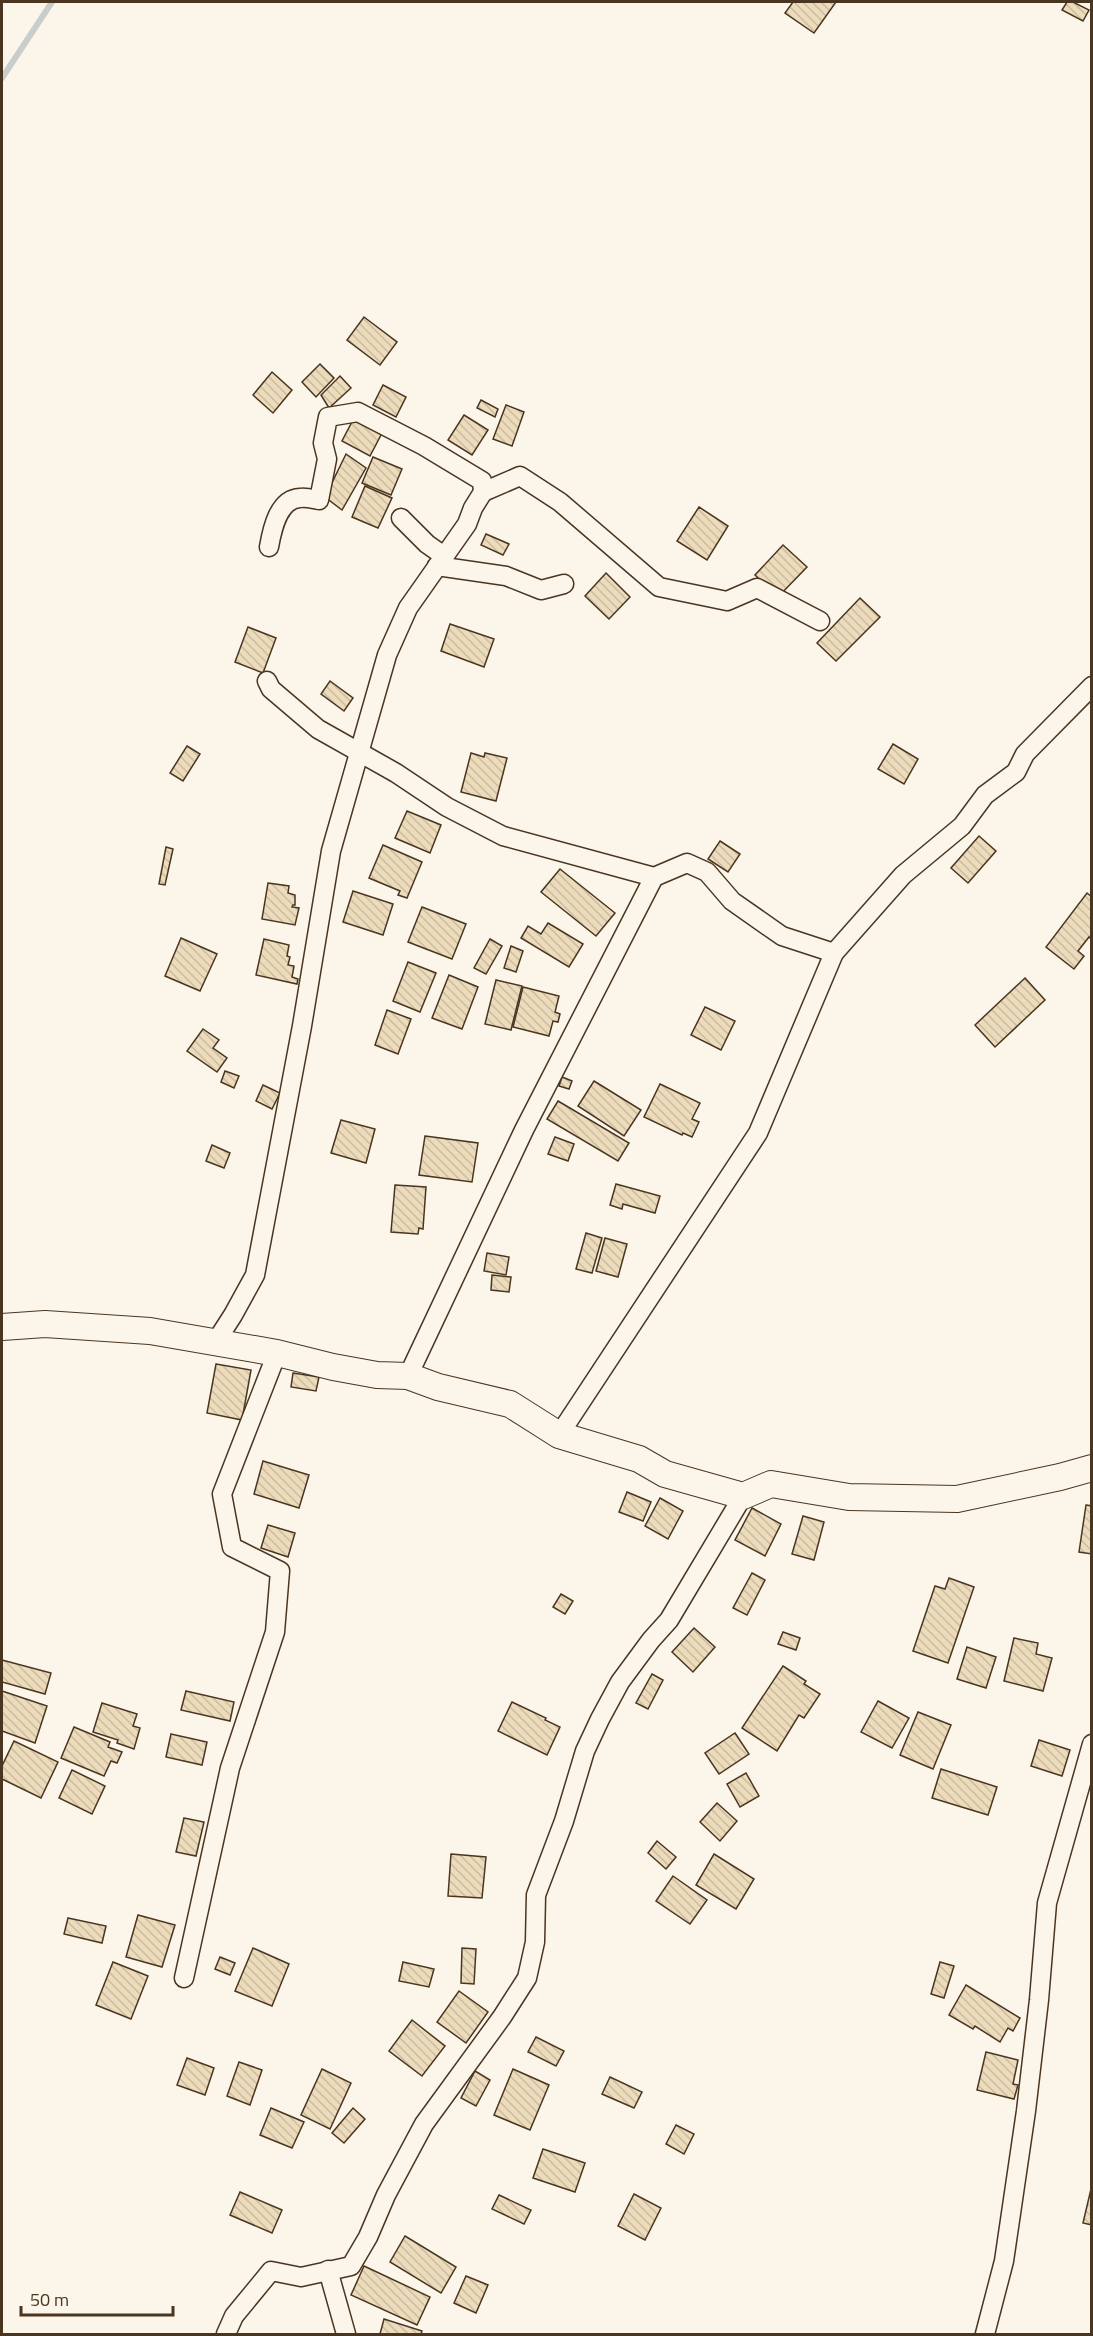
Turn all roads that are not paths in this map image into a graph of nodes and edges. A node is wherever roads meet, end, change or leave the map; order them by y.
1 (483, 492) junction
2 (401, 518) dead end
3 (269, 547) dead end
4 (441, 561) junction
5 (564, 584) dead end
6 (820, 621) dead end
7 (267, 681) dead end
8 (1092, 686) edge
9 (360, 751) junction
10 (654, 877) junction
11 (834, 953) junction
12 (2, 1327) edge
13 (215, 1343) junction
14 (277, 1353) junction
15 (408, 1376) junction
16 (559, 1435) junction
17 (1092, 1468) edge
18 (743, 1496) junction
19 (1092, 1744) edge
20 (184, 1978) dead end
21 (328, 2270) junction
22 (226, 2334) edge
23 (346, 2334) edge
24 (985, 2334) edge

1 - 3 street
1 - 4 street
1 - 6 street
2 - 4 street
4 - 5 street
4 - 9 street
7 - 9 street
8 - 11 street
9 - 10 street
9 - 13 street
10 - 11 street
10 - 15 street
11 - 16 street
12 - 13 street
13 - 14 street
14 - 15 street
14 - 20 street
15 - 16 street
16 - 18 street
17 - 18 street
18 - 21 street
19 - 24 street
21 - 22 street
21 - 23 street

